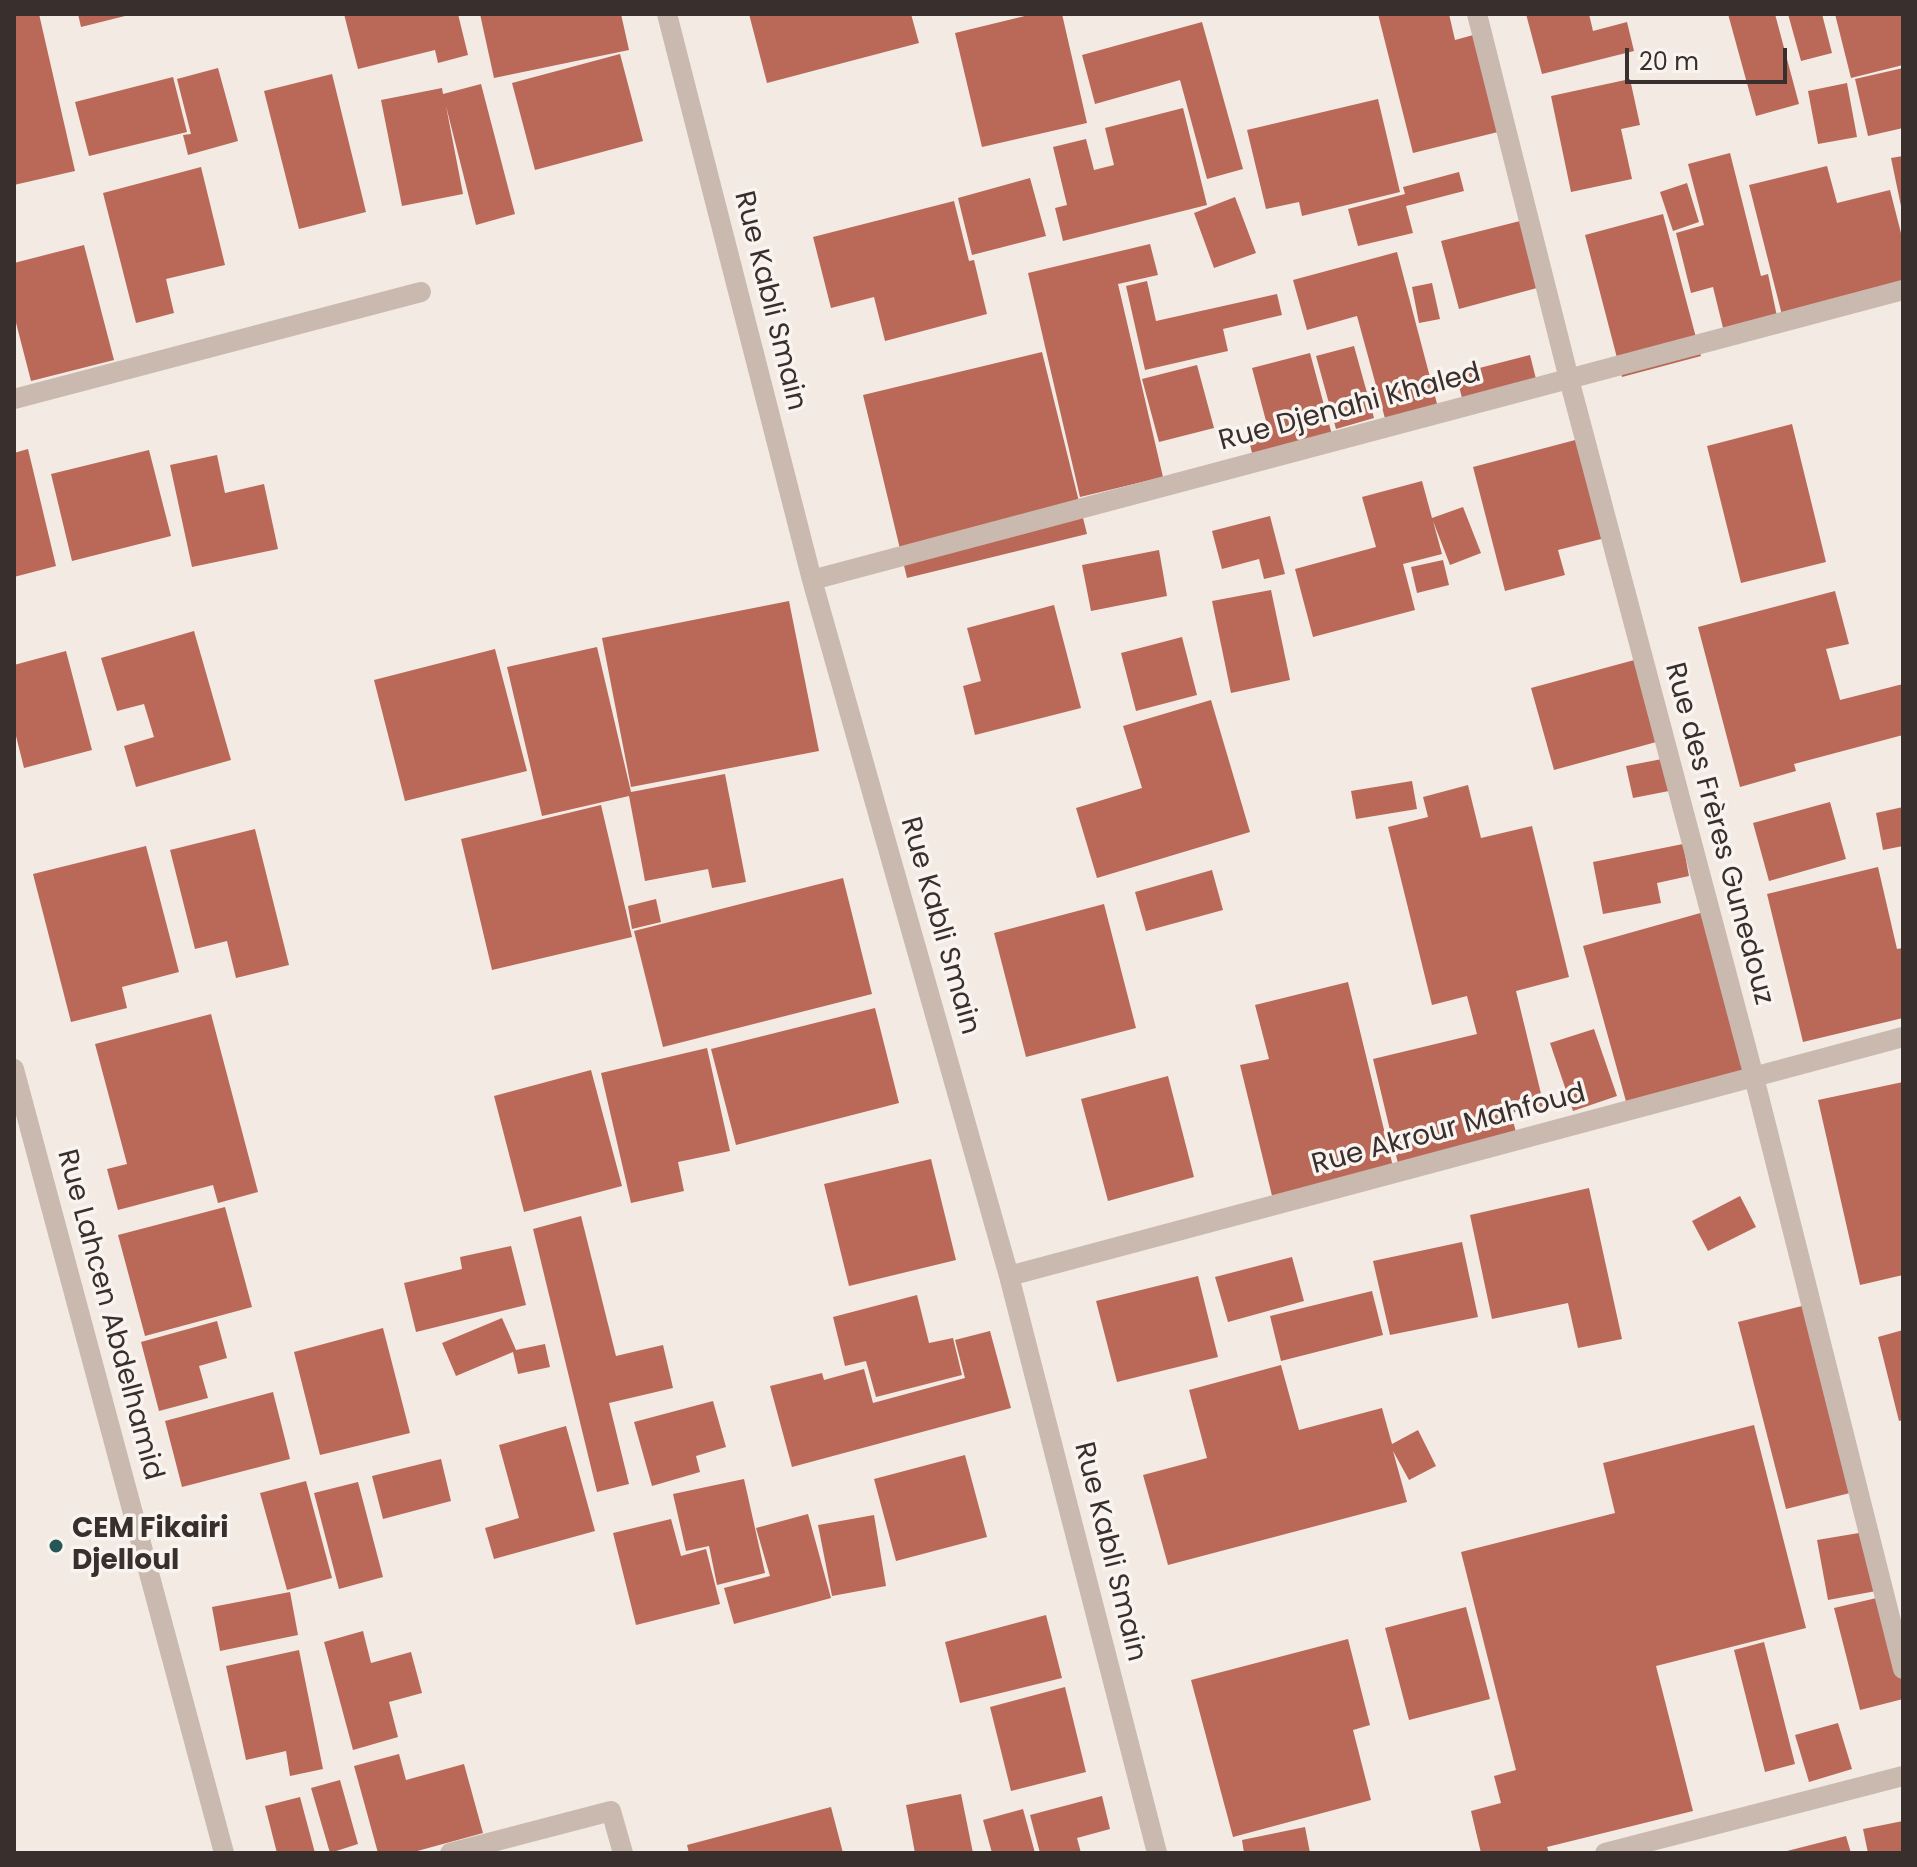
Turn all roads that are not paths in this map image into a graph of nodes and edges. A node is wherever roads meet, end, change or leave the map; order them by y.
1 (667, 14) edge
2 (1477, 14) edge
3 (1903, 290) edge
4 (421, 292) dead end
5 (1569, 379) junction
6 (14, 399) edge
7 (812, 580) junction
8 (1903, 1037) edge
9 (14, 1069) edge
10 (1754, 1077) junction
11 (1009, 1276) junction
12 (1903, 1669) edge
13 (1903, 1776) edge
14 (224, 1853) edge
15 (450, 1853) edge
16 (623, 1853) edge
17 (1157, 1853) edge
18 (1605, 1853) edge

1 - 7 street, Rue Kabli Smain
2 - 5 street, Rue des Frères Gunedouz
3 - 5 street, Rue Djenahi Khaled
4 - 6 street
5 - 7 street, Rue Djenahi Khaled
5 - 10 street, Rue des Frères Gunedouz
7 - 11 street, Rue Kabli Smain
8 - 10 street, Rue Akrour Mahfoud
9 - 14 street, Rue Lahcen Abdelhamid
10 - 11 street, Rue Akrour Mahfoud
10 - 12 street, Rue des Frères Gunedouz
11 - 17 street, Rue Kabli Smain
13 - 18 street
15 - 16 street

